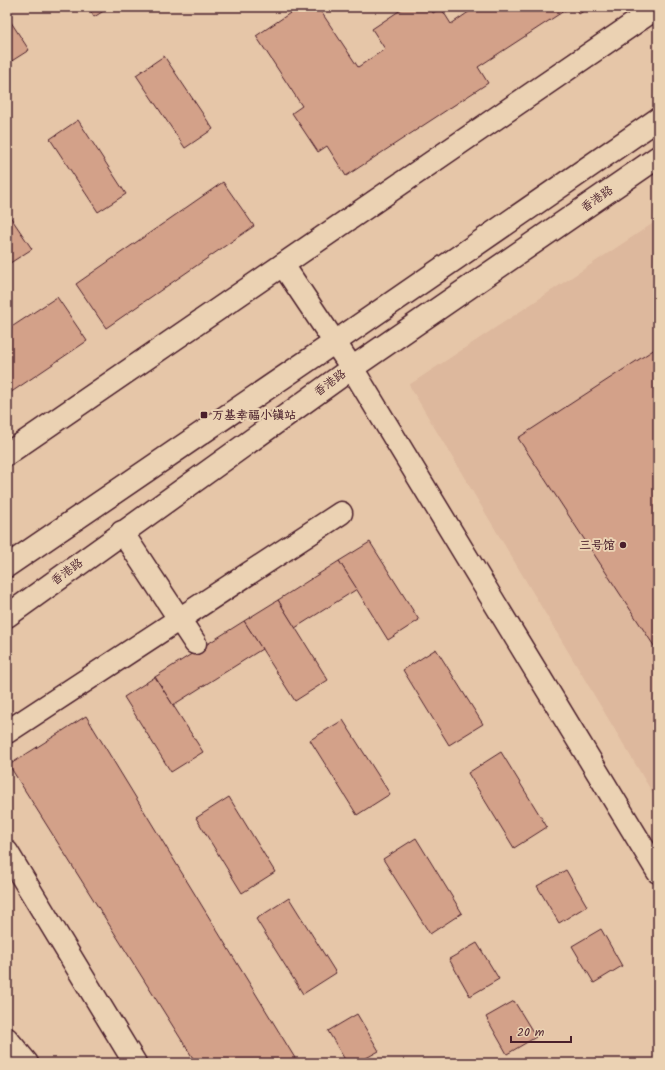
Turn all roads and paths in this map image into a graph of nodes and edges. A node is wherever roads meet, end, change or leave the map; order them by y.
1 (658, 7) edge
2 (658, 119) edge
3 (658, 157) edge
4 (283, 265) junction
5 (336, 342) junction
6 (352, 368) junction
7 (7, 454) edge
8 (341, 513) dead end
9 (122, 532) junction
10 (7, 566) edge
11 (7, 616) edge
12 (180, 620) junction
13 (195, 643) dead end
14 (7, 732) edge
15 (7, 852) edge
16 (658, 872) edge
17 (7, 1039) edge
18 (28, 1063) edge
19 (135, 1063) edge

1 - 4 main road
2 - 5 main road
3 - 6 main road, 香港路
4 - 5 main road
4 - 7 main road
5 - 6 main road
5 - 10 main road
6 - 9 main road, 香港路
6 - 16 main road
8 - 12 main road
9 - 11 main road, 香港路
9 - 12 main road
12 - 13 main road
12 - 14 main road
15 - 19 main road
17 - 18 main road

